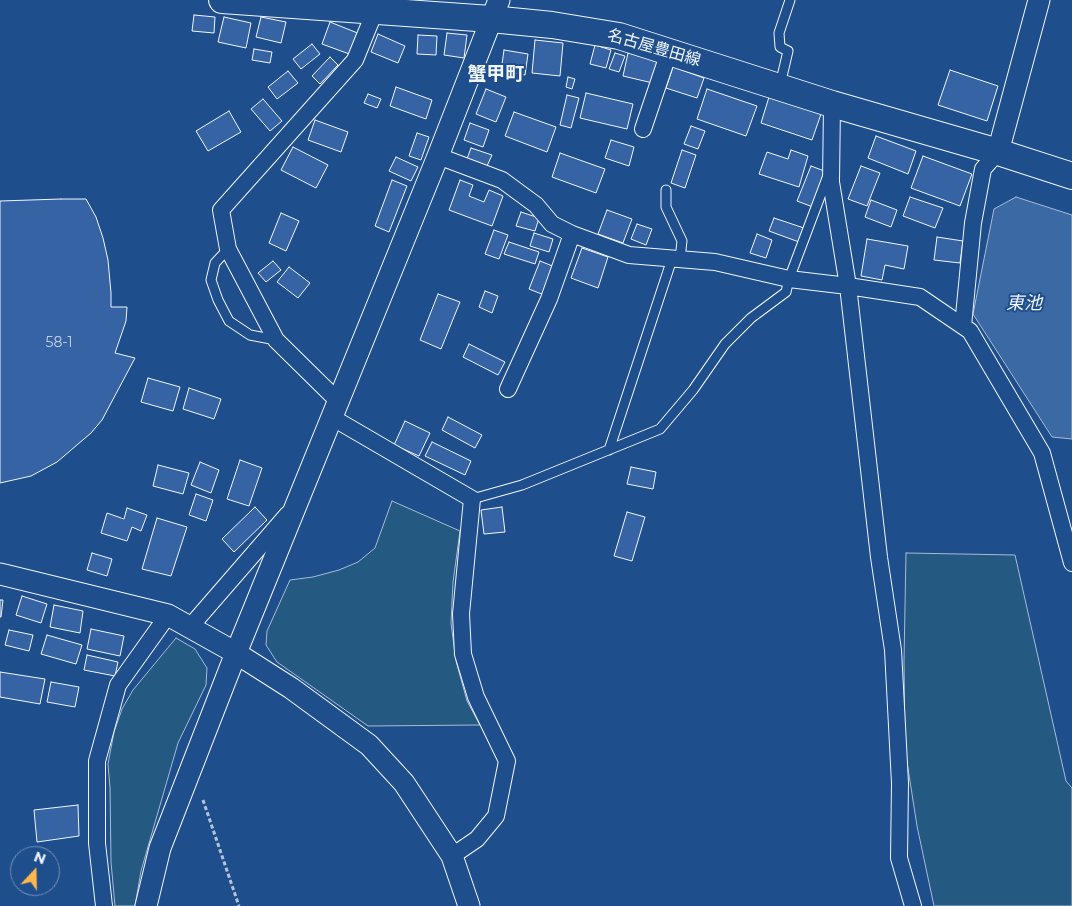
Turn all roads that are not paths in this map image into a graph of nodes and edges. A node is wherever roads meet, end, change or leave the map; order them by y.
1 (222, 0) edge
2 (790, 0) edge
3 (1039, 0) edge
4 (381, 7) edge
5 (495, 10) edge
6 (669, 52) junction
7 (780, 87) junction
8 (832, 104) junction
9 (643, 128) dead end
10 (998, 152) junction
11 (438, 156) junction
12 (831, 168) junction
13 (1072, 176) edge
14 (666, 190) dead end
15 (572, 234) junction
16 (228, 249) junction
17 (676, 259) junction
18 (789, 279) junction
19 (848, 286) junction
20 (963, 326) junction
21 (276, 340) junction
22 (508, 389) dead end
23 (336, 410) junction
24 (610, 450) junction
25 (472, 499) junction
26 (298, 503) junction
27 (1072, 562) edge
28 (0, 574) edge
29 (168, 614) junction
30 (190, 627) junction
31 (236, 652) junction
32 (452, 856) junction
33 (104, 906) edge
34 (146, 906) edge
35 (469, 906) edge
36 (912, 906) edge

1 - 4 main road, 名古屋豊田線
2 - 7 lane
3 - 10 street
4 - 5 main road, 名古屋豊田線
4 - 16 street
5 - 6 main road, 名古屋豊田線
5 - 11 street
6 - 7 main road, 名古屋豊田線
6 - 9 street
7 - 8 main road, 名古屋豊田線
8 - 10 main road, 名古屋豊田線
8 - 12 street
10 - 13 main road, 名古屋豊田線
10 - 20 street
11 - 15 street
11 - 23 street
12 - 18 lane
12 - 19 street
14 - 17 lane
15 - 17 street
15 - 22 street
16 - 21 street
16 - 21 lane
17 - 18 street
17 - 24 lane
18 - 19 street
18 - 24 lane
19 - 20 street
19 - 36 street
20 - 27 street
21 - 23 street
23 - 25 street
23 - 26 street
24 - 25 lane
25 - 32 street
26 - 30 street
26 - 31 street
28 - 29 street
29 - 30 street
29 - 33 street
30 - 31 street
31 - 32 street
31 - 34 street
32 - 35 street

